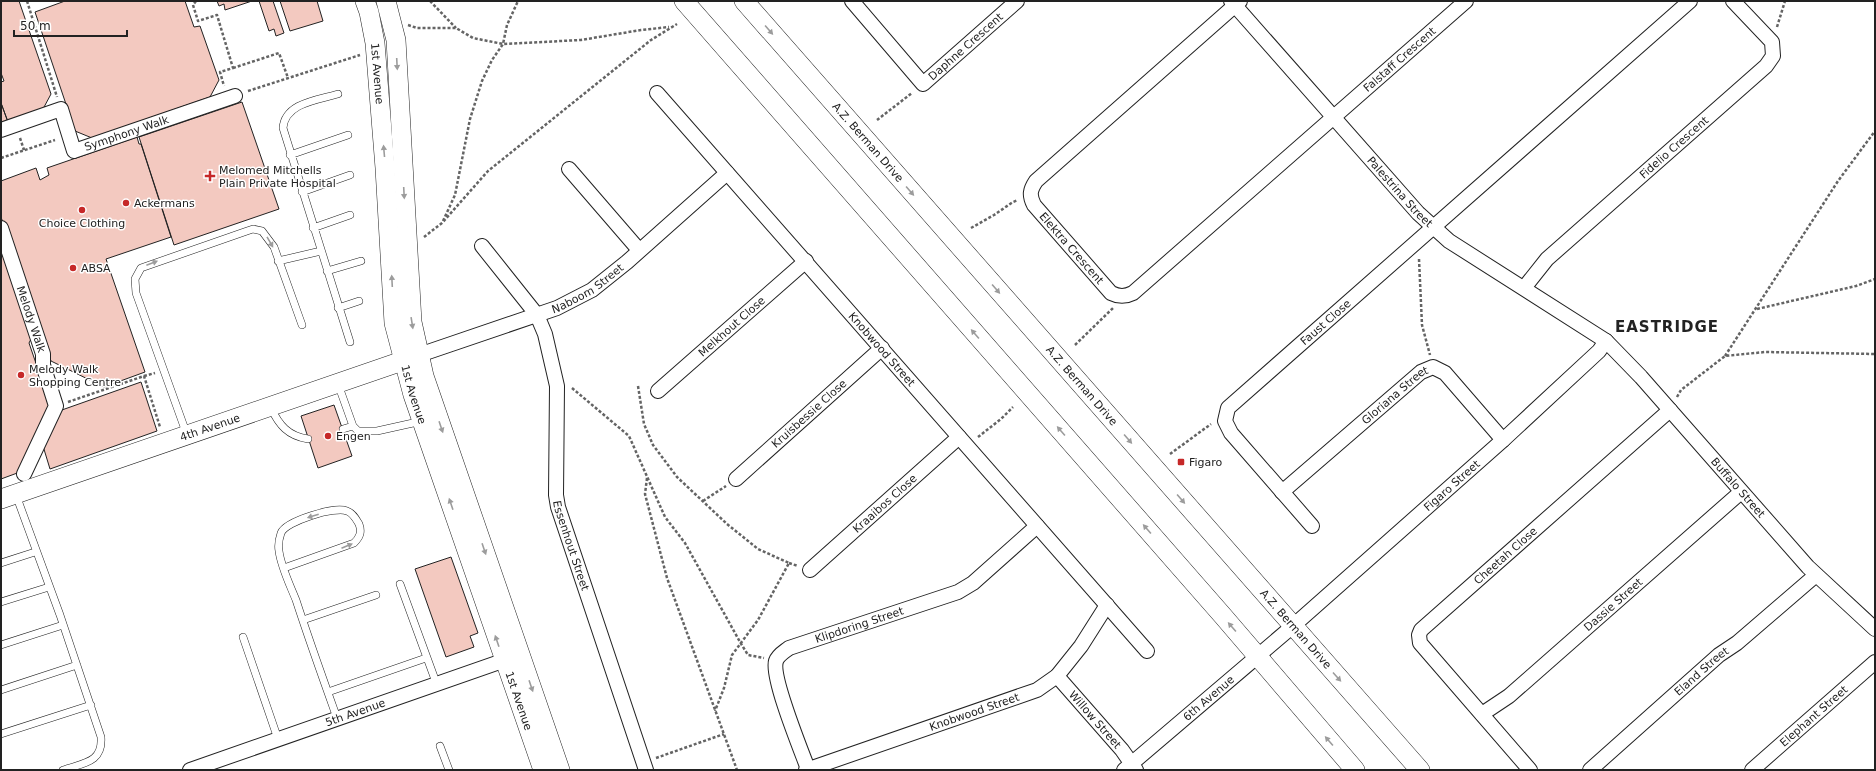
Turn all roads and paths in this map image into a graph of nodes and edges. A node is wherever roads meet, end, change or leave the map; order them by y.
1 (27, 1) edge
2 (196, 1) edge
3 (430, 1) edge
4 (518, 1) edge
5 (684, 1) edge
6 (744, 1) edge
7 (852, 1) edge
8 (1017, 1) edge
9 (1466, 1) edge
10 (1690, 1) edge
11 (1733, 1) edge
12 (1786, 1) edge
13 (388, 2) edge
14 (1236, 2) edge
15 (367, 6) edge
16 (404, 24) dead end
17 (677, 24) dead end
18 (669, 27) junction
19 (456, 28) junction
20 (1772, 42) junction
21 (503, 44) junction
22 (365, 53) dead end
23 (234, 68) junction
24 (288, 78) junction
25 (923, 84) junction
26 (658, 93) dead end
27 (338, 94) dead end
28 (231, 97) junction
29 (61, 109) junction
30 (1333, 118) junction
31 (877, 120) dead end
32 (1, 130) edge
33 (1875, 131) edge
34 (69, 135) junction
35 (348, 135) dead end
36 (290, 155) junction
37 (1, 158) edge
38 (569, 169) dead end
39 (727, 173) junction
40 (350, 175) dead end
41 (302, 192) junction
42 (1030, 197) junction
43 (350, 215) dead end
44 (442, 223) junction
45 (1433, 227) junction
46 (1, 228) edge
47 (313, 228) junction
48 (971, 228) dead end
49 (423, 238) dead end
50 (1420, 238) junction
51 (482, 246) dead end
52 (639, 250) junction
53 (321, 251) junction
54 (361, 260) dead end
55 (806, 261) junction
56 (278, 262) junction
57 (327, 270) junction
58 (1875, 279) edge
59 (1524, 288) junction
60 (1118, 296) junction
61 (359, 301) dead end
62 (338, 308) junction
63 (1757, 309) junction
64 (537, 314) junction
65 (302, 325) dead end
66 (1606, 341) junction
67 (350, 342) dead end
68 (1074, 345) dead end
69 (882, 348) junction
70 (1875, 354) edge
71 (1725, 356) junction
72 (411, 358) junction
73 (1433, 367) junction
74 (338, 382) junction
75 (569, 386) dead end
76 (638, 386) dead end
77 (658, 391) dead end
78 (56, 406) junction
79 (270, 406) junction
80 (1013, 407) dead end
81 (1670, 410) junction
82 (422, 421) junction
83 (1225, 421) junction
84 (353, 426) junction
85 (343, 429) dead end
86 (161, 431) dead end
87 (187, 435) junction
88 (308, 439) dead end
89 (1503, 440) junction
90 (963, 442) junction
91 (1170, 454) dead end
92 (24, 474) dead end
93 (647, 476) junction
94 (736, 479) joint
95 (1282, 492) junction
96 (1741, 492) junction
97 (8, 496) edge
98 (703, 501) junction
99 (1037, 526) junction
100 (1312, 526) dead end
101 (35, 552) junction
102 (1, 563) edge
103 (284, 568) junction
104 (810, 570) dead end
105 (1816, 576) junction
106 (400, 584) dead end
107 (49, 587) junction
108 (376, 594) dead end
109 (1, 602) edge
110 (1107, 605) junction
111 (302, 620) junction
112 (63, 625) junction
113 (1293, 626) junction
114 (1875, 629) edge
115 (243, 637) dead end
116 (740, 642) junction
117 (1, 645) edge
118 (1147, 651) dead end
119 (748, 655) dead end
120 (1258, 657) junction
121 (426, 658) junction
122 (512, 658) junction
123 (1875, 662) edge
124 (77, 665) junction
125 (1057, 676) junction
126 (437, 685) junction
127 (1, 690) edge
128 (328, 692) junction
129 (91, 705) junction
130 (715, 711) junction
131 (1482, 714) junction
132 (337, 718) junction
133 (1, 734) edge
134 (724, 734) junction
135 (278, 739) junction
136 (440, 746) dead end
137 (645, 766) edge
138 (1131, 768) edge
139 (63, 770) edge
140 (190, 770) edge
141 (449, 770) edge
142 (542, 770) edge
143 (560, 770) edge
144 (737, 770) edge
145 (807, 770) edge
146 (1355, 770) edge
147 (1420, 770) edge
148 (1530, 770) edge
149 (1590, 770) edge
150 (1752, 770) edge

1 - 29 path
2 - 23 path
3 - 19 path
4 - 21 path
120 -> 5 main road
6 -> 113 main road, A.Z. Berman Drive
7 - 25 street, Daphne Crescent
8 - 25 street, Daphne Crescent
9 - 30 street, Falstaff Crescent
10 - 45 street
11 - 20 street
12 - 20 path
13 - 15 main road
13 -> 72 main road, 1st Avenue
14 - 30 street, Palestrina Street
14 - 42 street
72 -> 15 main road, 1st Avenue
16 - 19 path
17 - 18 path
18 - 21 path
18 - 44 path
19 - 21 path
20 - 59 street, Fidelio Crescent
21 - 44 path
22 - 24 path
23 - 24 path
23 - 28 path
24 - 28 path
25 - 31 path
26 - 39 street, Knobwood Street
27 - 36 lane
28 - 34 street, Symphony Walk
29 - 32 street
29 - 34 street, Symphony Walk
30 - 45 street, Palestrina Street
30 - 60 street
33 - 63 path
34 - 37 path
35 - 36 lane
36 - 41 lane
38 - 52 street
39 - 52 street, Naboom Street
39 - 55 street, Knobwood Street
40 - 41 lane
41 - 47 lane
42 - 48 path
42 - 60 street, Elektra Crescent
43 - 47 lane
44 - 49 path
45 - 50 street, Faust Close
45 - 59 street, Palestrina Street
46 - 78 street, Melody Walk
47 - 53 lane
50 - 73 path
50 - 83 street, Faust Close
51 - 64 street, Essenhout Street
52 - 64 street, Naboom Street
53 - 56 lane
53 - 57 lane
54 - 57 lane
55 - 69 street, Knobwood Street
55 - 77 street, Melkhout Close
56 - 65 lane
87 -> 56 lane
57 - 62 lane
58 - 63 path
59 - 66 street, Palestrina Street
60 - 68 path
61 - 62 lane
62 - 67 lane
63 - 71 path
64 - 72 street, Naboom Street
64 - 137 street, Essenhout Street
66 - 81 street, Buffalo Street
66 - 89 street, Figaro Street
69 - 90 street, Knobwood Street
69 - 94 street, Kruisbessie Close
70 - 71 path
71 - 81 path
72 - 74 main road, 4th Avenue
72 - 82 main road, 1st Avenue
72 -> 122 main road, 1st Avenue
73 - 89 street, Gloriana Street
73 - 95 street, Gloriana Street
74 - 79 main road, 4th Avenue
74 - 84 lane
75 - 93 path
76 - 98 path
78 - 86 path
78 - 92 street
79 - 87 main road, 4th Avenue
79 - 88 lane
80 - 90 path
81 - 96 street, Buffalo Street
81 - 131 street, Cheetah Close
82 - 84 lane
122 -> 82 main road, 1st Avenue
83 - 91 path
83 - 95 street
84 - 85 lane
87 - 97 main road, 4th Avenue
89 - 113 street, Figaro Street
90 - 99 street, Knobwood Street
90 - 104 street, Kraaibos Close
93 - 116 path
93 - 130 path
94 - 98 path
95 - 100 street
96 - 105 street, Buffalo Street
96 - 131 street, Dassie Street
97 - 101 lane
98 - 116 path
99 - 110 street, Knobwood Street
99 - 145 street, Klipdoring Street
101 - 102 lane
101 - 107 lane
103 -> 103 lane
103 - 111 lane
105 - 114 street, Buffalo Street
105 - 149 street, Eland Street
106 - 121 lane
107 - 109 lane
107 - 112 lane
108 - 111 lane
110 - 118 street, Knobwood Street
110 - 125 street, Knobwood Street
111 - 128 lane
112 - 117 lane
112 - 124 lane
113 - 120 street, 6th Avenue
113 -> 147 main road, A.Z. Berman Drive
115 - 135 lane
116 - 119 path
116 - 130 path
120 - 138 street, 6th Avenue
146 -> 120 main road
121 - 126 lane
121 - 128 lane
122 - 126 street, 5th Avenue
122 - 142 main road, 1st Avenue
122 -> 143 main road, 1st Avenue
123 - 150 street, Elephant Street
124 - 127 lane
124 - 129 lane
125 - 138 street, Willow Street
125 - 145 street, Knobwood Street
126 - 132 street, 5th Avenue
128 - 132 lane
129 - 133 lane
129 - 139 lane
130 - 134 path
131 - 148 street
132 - 135 street, 5th Avenue
134 - 137 path
134 - 144 path
135 - 140 street, 5th Avenue
136 - 141 lane

